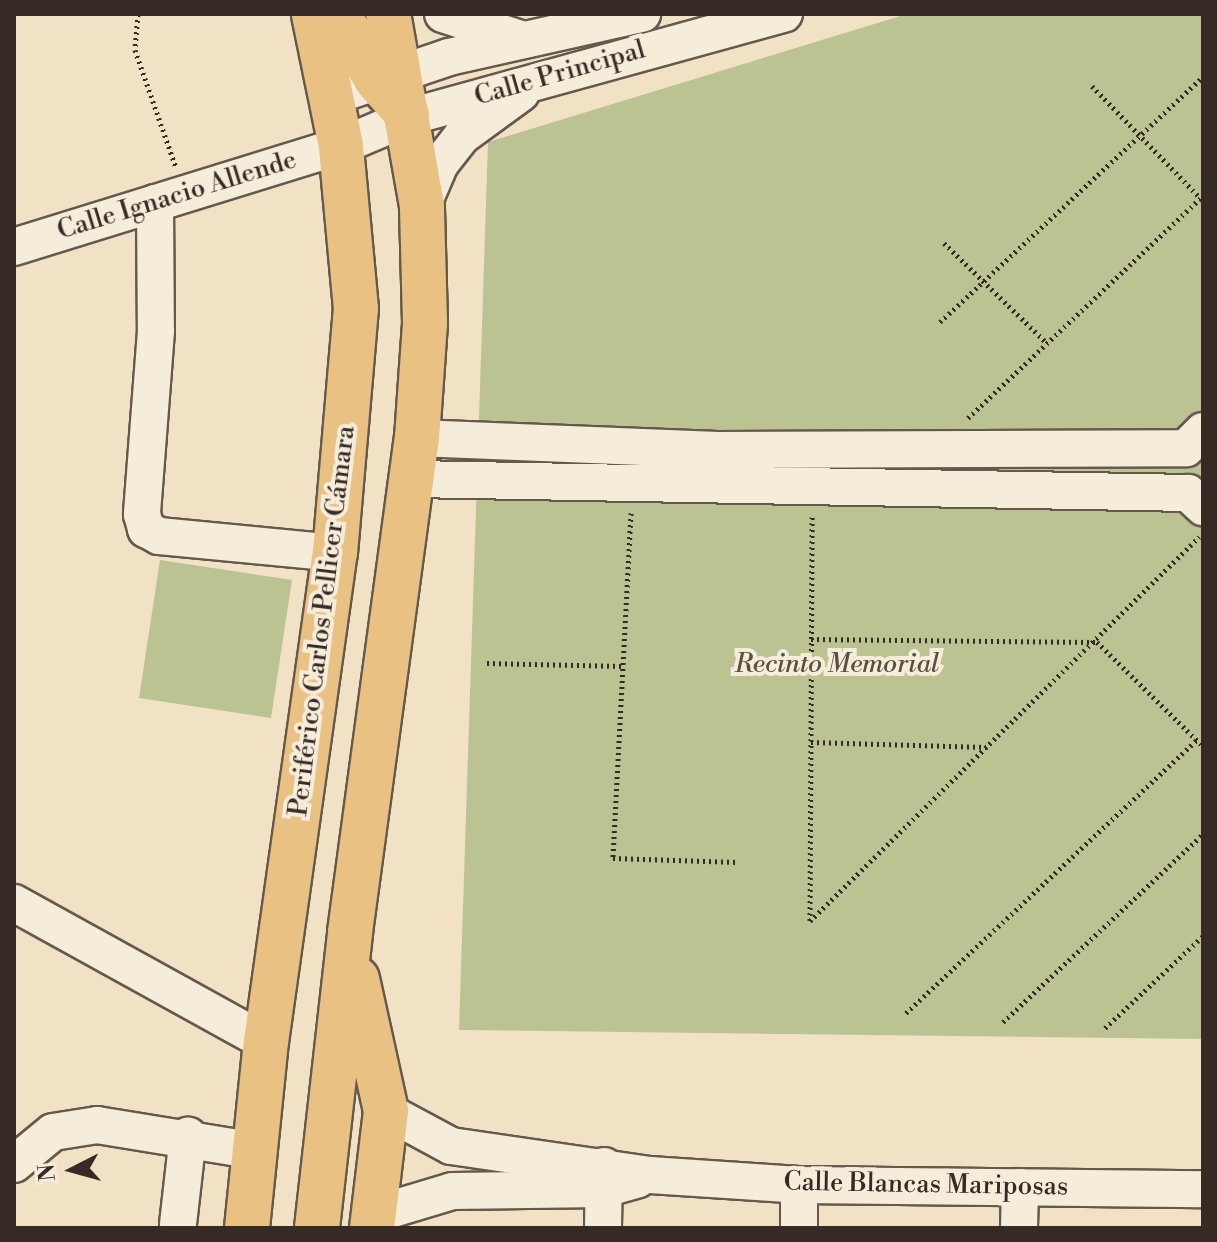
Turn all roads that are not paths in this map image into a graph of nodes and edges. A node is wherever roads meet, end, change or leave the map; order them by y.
1 (314, 14) edge
2 (338, 14) edge
3 (388, 14) edge
4 (443, 14) edge
5 (642, 14) edge
6 (784, 14) edge
7 (526, 40) junction
8 (389, 76) junction
9 (544, 77) junction
10 (331, 97) junction
11 (409, 117) junction
12 (341, 146) junction
13 (169, 197) junction
14 (422, 206) junction
15 (14, 247) edge
16 (1194, 440) edge
17 (415, 459) junction
18 (719, 466) junction
19 (1196, 500) edge
20 (335, 553) junction
21 (14, 903) edge
22 (350, 932) junction
23 (266, 1042) junction
24 (386, 1111) junction
25 (188, 1136) junction
26 (451, 1146) junction
27 (255, 1151) junction
28 (14, 1164) edge
29 (604, 1177) junction
30 (799, 1185) junction
31 (1020, 1187) junction
32 (1203, 1189) edge
33 (452, 1191) junction
34 (374, 1221) edge
35 (178, 1224) dead end
36 (247, 1228) edge
37 (317, 1228) edge
38 (603, 1228) edge
39 (799, 1228) edge
40 (1019, 1228) edge

1 - 10 main road, Periférico Carlos Pellicer Cámara
2 - 8 main road
3 - 8 main road
4 - 7 street
5 - 7 street, Calle Principal
6 - 9 street, Calle Principal
7 - 8 street, Calle Principal
8 - 10 street, Calle Principal
8 - 11 main road
9 - 11 street, Calle Principal
9 - 14 street
10 - 12 main road, Periférico Carlos Pellicer Cámara
11 - 12 street, Calle Principal
11 - 14 main road
12 - 13 street, Calle Ignacio Allende
12 - 20 main road, Periférico Carlos Pellicer Cámara
13 - 15 street, Calle Ignacio Allende
13 - 20 street
14 - 17 main road
16 - 18 street
16 - 19 street
17 - 18 street
17 - 18 street
17 - 22 main road
18 - 19 street
20 - 23 main road, Periférico Carlos Pellicer Cámara
21 - 23 street
22 - 24 main road
22 - 37 main road
23 - 27 main road, Periférico Carlos Pellicer Cámara
24 - 26 street, Calle Blancas Mariposas
24 - 34 main road
25 - 27 street
25 - 28 street
25 - 35 street
26 - 29 street, Calle Blancas Mariposas
26 - 33 street
27 - 36 main road, Periférico Carlos Pellicer Cámara
29 - 30 street, Calle Blancas Mariposas
29 - 33 street, Calle Blancas Mariposas
29 - 38 street
30 - 31 street, Calle Blancas Mariposas
30 - 39 street
31 - 32 street, Calle Blancas Mariposas
31 - 40 street
33 - 34 street, Calle Blancas Mariposas

